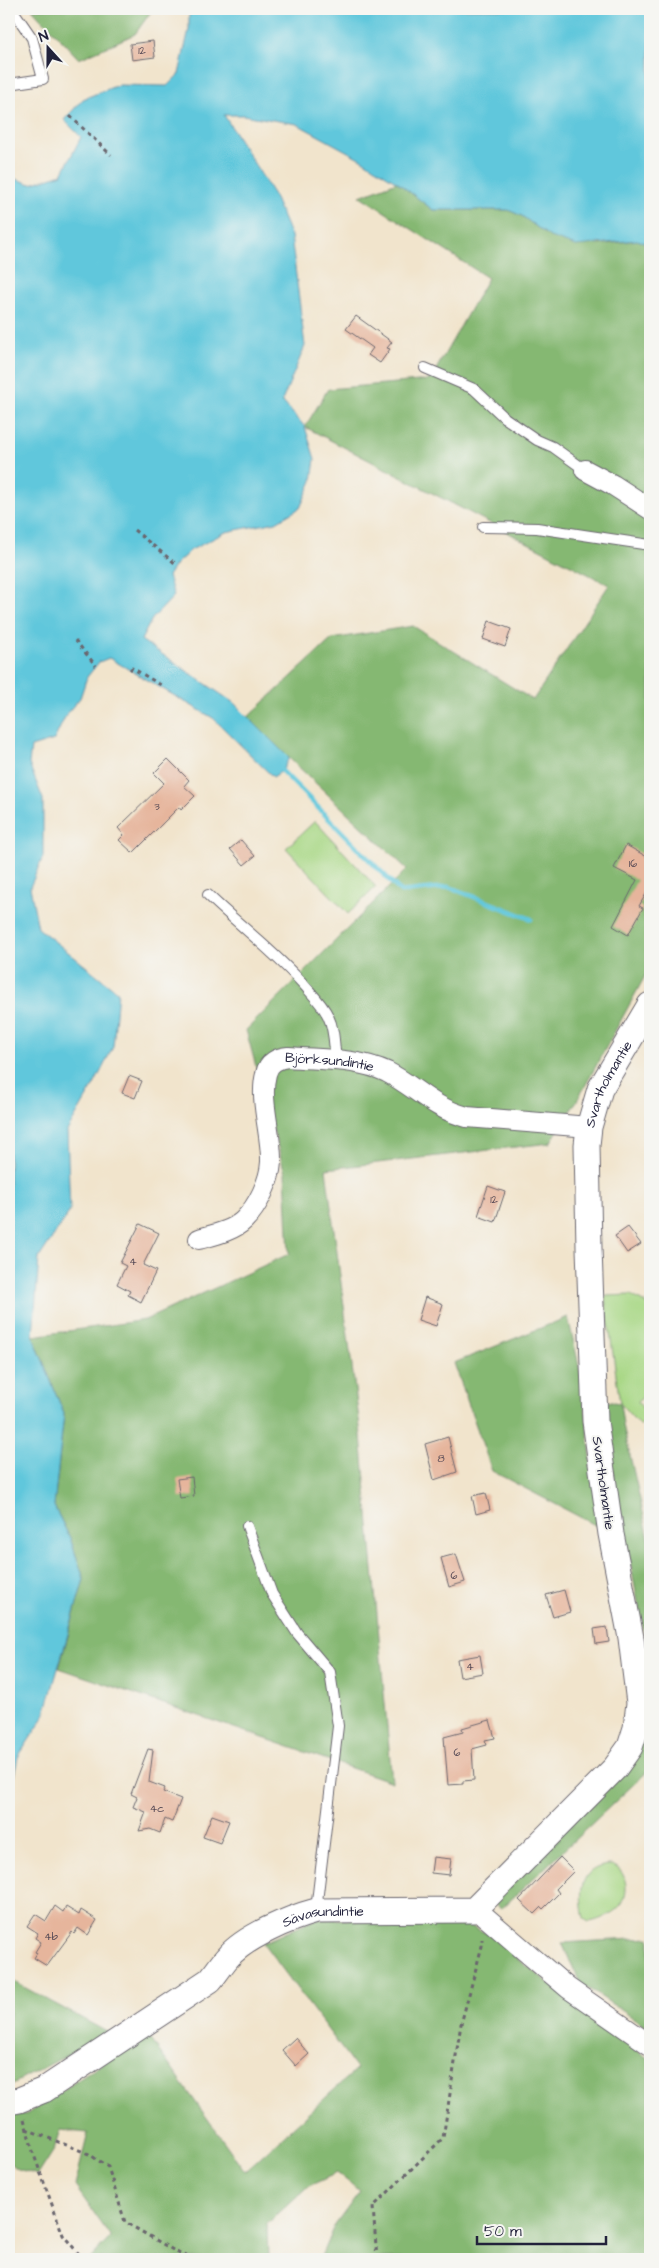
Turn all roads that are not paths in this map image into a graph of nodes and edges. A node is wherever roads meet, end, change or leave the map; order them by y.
1 (12, 9) edge
2 (9, 84) edge
3 (425, 368) dead end
4 (585, 470) joint
5 (650, 509) edge
6 (483, 527) dead end
7 (650, 545) edge
8 (208, 895) dead end
9 (650, 1005) edge
10 (336, 1061) junction
11 (589, 1127) junction
12 (198, 1239) dead end
13 (247, 1526) dead end
14 (316, 1911) junction
15 (478, 1912) junction
16 (650, 2045) edge
17 (14, 2101) edge

1 - 2 lane
3 - 4 lane
4 - 5 street
6 - 7 lane
8 - 10 lane
9 - 11 street, Svartholmantie
10 - 11 street, Björksundintie
10 - 12 street, Björksundintie
11 - 15 street, Svartholmantie
13 - 14 lane
14 - 15 street, Sävasundintie
14 - 17 street, Sävasundintie
15 - 16 street

